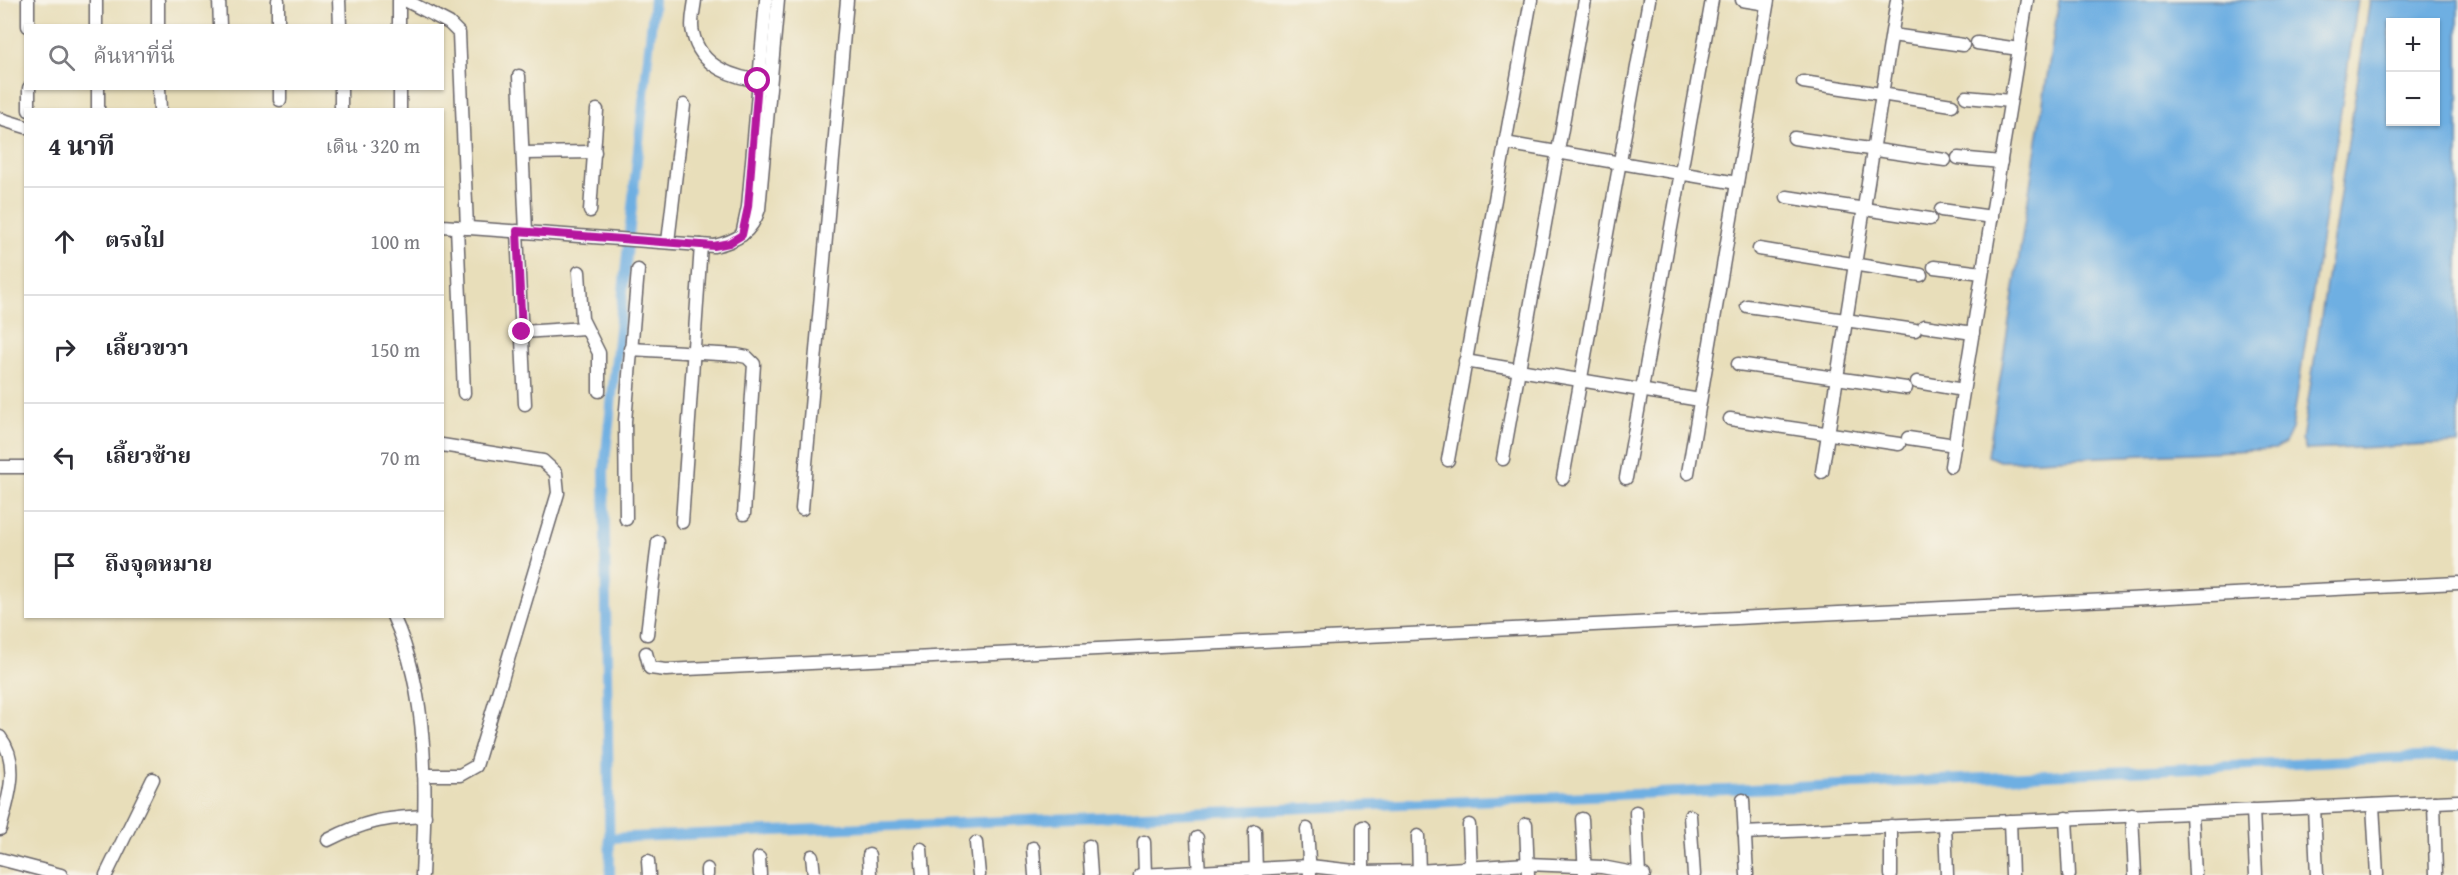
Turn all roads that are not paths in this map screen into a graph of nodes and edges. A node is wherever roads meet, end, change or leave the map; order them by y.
1 (28, 0) edge
2 (96, 0) edge
3 (158, 0) edge
4 (219, 0) edge
5 (278, 0) edge
6 (339, 0) edge
7 (399, 0) edge
8 (405, 0) edge
9 (695, 0) edge
10 (766, 0) edge
11 (778, 0) edge
12 (847, 0) edge
13 (1531, 0) edge
14 (1585, 0) edge
15 (1649, 0) edge
16 (1712, 0) edge
17 (1742, 0) edge
18 (1897, 0) edge
19 (2027, 0) edge
20 (1768, 2) edge
21 (28, 24) edge
22 (96, 24) edge
23 (158, 24) edge
24 (220, 24) edge
25 (279, 24) edge
26 (340, 24) edge
27 (399, 24) edge
28 (1892, 35) junction
29 (1977, 43) dead end
30 (1963, 45) dead end
31 (2019, 49) junction
32 (519, 76) dead end
33 (758, 81) junction
34 (1803, 82) dead end
35 (771, 83) junction
36 (29, 90) edge
37 (98, 90) edge
38 (159, 90) edge
39 (341, 90) edge
40 (400, 90) edge
41 (1882, 94) junction
42 (1966, 97) dead end
43 (2010, 101) junction
44 (684, 105) dead end
45 (1953, 105) dead end
46 (29, 108) edge
47 (98, 108) edge
48 (160, 108) edge
49 (341, 108) edge
50 (400, 108) edge
51 (597, 110) dead end
52 (0, 119) edge
53 (24, 126) edge
54 (1794, 138) dead end
55 (1505, 143) junction
56 (1873, 150) junction
57 (595, 152) junction
58 (1558, 152) junction
59 (523, 153) junction
60 (2001, 162) junction
61 (1620, 163) junction
62 (1681, 173) junction
63 (1737, 183) junction
64 (1786, 197) dead end
65 (1864, 209) junction
66 (1941, 210) dead end
67 (590, 211) dead end
68 (1992, 217) junction
69 (1930, 219) dead end
70 (444, 226) edge
71 (462, 227) junction
72 (522, 232) junction
73 (742, 235) junction
74 (668, 242) junction
75 (701, 245) junction
76 (1759, 249) dead end
77 (1855, 265) junction
78 (1934, 267) dead end
79 (638, 270) dead end
80 (579, 272) dead end
81 (1983, 273) junction
82 (1921, 275) dead end
83 (1747, 306) dead end
84 (1846, 320) junction
85 (585, 328) junction
86 (522, 332) junction
87 (1973, 333) junction
88 (630, 349) junction
89 (694, 353) junction
90 (1466, 362) junction
91 (1738, 363) dead end
92 (1519, 370) junction
93 (1837, 378) junction
94 (1581, 381) junction
95 (1964, 390) junction
96 (599, 391) dead end
97 (1642, 391) junction
98 (464, 393) dead end
99 (1700, 400) junction
100 (525, 404) dead end
101 (1730, 419) dead end
102 (1828, 434) junction
103 (444, 445) edge
104 (1954, 445) junction
105 (1503, 459) dead end
106 (1448, 460) dead end
107 (1951, 466) dead end
108 (0, 467) edge
109 (24, 467) edge
110 (1822, 472) dead end
111 (1688, 473) dead end
112 (1563, 478) dead end
113 (1626, 478) dead end
114 (802, 509) dead end
115 (744, 514) dead end
116 (626, 519) dead end
117 (682, 522) dead end
118 (658, 542) dead end
119 (2458, 583) edge
120 (394, 618) edge
121 (647, 634) dead end
122 (646, 653) dead end
123 (0, 737) edge
124 (424, 775) junction
125 (153, 779) dead end
126 (1743, 800) dead end
127 (2458, 801) edge
128 (2434, 802) junction
129 (2373, 805) junction
130 (2314, 807) junction
131 (2253, 810) junction
132 (1636, 812) dead end
133 (2192, 813) junction
134 (2132, 815) junction
135 (425, 816) junction
136 (1690, 816) dead end
137 (2066, 818) junction
138 (1582, 819) dead end
139 (2010, 821) junction
140 (1526, 824) dead end
141 (1945, 824) junction
142 (1469, 825) dead end
143 (1891, 826) junction
144 (1363, 827) dead end
145 (0, 829) edge
146 (1307, 829) dead end
147 (1255, 831) dead end
148 (1744, 832) junction
149 (1418, 836) dead end
150 (1197, 838) dead end
151 (328, 840) dead end
152 (1144, 842) dead end
153 (976, 843) dead end
154 (1089, 846) dead end
155 (1033, 848) dead end
156 (921, 849) dead end
157 (869, 855) dead end
158 (812, 856) dead end
159 (759, 858) dead end
160 (0, 859) edge
161 (648, 861) dead end
162 (1528, 869) edge
163 (1585, 870) edge
164 (1310, 871) edge
165 (1256, 872) edge
166 (1470, 872) edge
167 (1199, 873) edge
168 (1363, 873) edge
169 (1418, 873) edge
170 (1641, 874) edge
171 (61, 875) edge
172 (106, 875) edge
173 (422, 875) edge
174 (649, 875) edge
175 (760, 875) edge
176 (814, 875) edge
177 (870, 875) edge
178 (923, 875) edge
179 (979, 875) edge
180 (1035, 875) edge
181 (1091, 875) edge
182 (1140, 875) edge
183 (1145, 875) edge
184 (1694, 875) edge
185 (1747, 875) edge
186 (1891, 875) edge
187 (1947, 875) edge
188 (2012, 875) edge
189 (2069, 875) edge
190 (2135, 875) edge
191 (2195, 875) edge
192 (2256, 875) edge
193 (2317, 875) edge
194 (2376, 875) edge
195 (2436, 875) edge

1 - 21 street
2 - 22 street
3 - 23 street
4 - 24 street
5 - 25 street
6 - 26 street
7 - 27 street
8 - 71 street
9 - 33 street
10 - 33 street
11 - 35 street
12 - 114 street
13 - 55 street
14 - 58 street
15 - 61 street
16 - 62 street
17 - 20 street
18 - 28 street
19 - 31 street
20 - 63 street
28 - 30 street
28 - 41 street
29 - 31 street
31 - 43 street
32 - 59 street
33 - 35 street
33 - 73 street
34 - 41 street
35 - 73 street
36 - 46 street
37 - 47 street
38 - 48 street
39 - 49 street
40 - 50 street
41 - 45 street
41 - 56 street
42 - 43 street
43 - 60 street
44 - 74 street
51 - 57 street
52 - 53 street
54 - 56 street
55 - 58 street
55 - 90 street
56 - 60 street
56 - 65 street
57 - 59 street
57 - 67 street
58 - 61 street
58 - 92 street
59 - 72 street
60 - 68 street
61 - 62 street
61 - 94 street
62 - 63 street
62 - 97 street
63 - 99 street
64 - 65 street
65 - 69 street
65 - 77 street
66 - 68 street
68 - 81 street
70 - 71 street
71 - 72 street
71 - 98 street
72 - 74 street
72 - 86 street
73 - 75 street
74 - 75 street
75 - 89 street
76 - 77 street
77 - 82 street
77 - 84 street
78 - 81 street
79 - 88 street
80 - 85 street
81 - 87 street
83 - 84 street
84 - 87 street
84 - 93 street
85 - 86 street
85 - 96 street
86 - 100 street
87 - 95 street
88 - 89 street
88 - 116 street
89 - 115 street
89 - 117 street
90 - 92 street
90 - 106 street
91 - 93 street
92 - 94 street
92 - 105 street
93 - 95 street
93 - 102 street
94 - 97 street
94 - 112 street
95 - 104 street
97 - 99 street
97 - 113 street
99 - 111 street
101 - 102 street
102 - 104 street
102 - 110 street
103 - 124 street
104 - 107 street
108 - 109 street
118 - 121 street
119 - 122 street
120 - 124 street
123 - 145 street
124 - 135 street
125 - 172 street
126 - 148 street
127 - 128 street
128 - 129 street
128 - 195 street
129 - 130 street
129 - 194 street
130 - 131 street
130 - 193 street
131 - 133 street
131 - 192 street
132 - 170 street
133 - 134 street
133 - 191 street
134 - 137 street
134 - 190 street
135 - 151 street
135 - 173 street
136 - 184 street
137 - 139 street
137 - 189 street
138 - 163 street
139 - 141 street
139 - 188 street
140 - 162 street
141 - 143 street
141 - 187 street
142 - 166 street
143 - 148 street
143 - 186 street
144 - 168 street
146 - 164 street
147 - 165 street
148 - 185 street
149 - 169 street
150 - 167 street
152 - 183 street
153 - 179 street
154 - 181 street
155 - 180 street
156 - 178 street
157 - 177 street
158 - 176 street
159 - 175 street
160 - 171 street
161 - 174 street
162 - 163 street
162 - 166 street
163 - 170 street
164 - 165 street
164 - 168 street
165 - 167 street
166 - 169 street
167 - 183 street
168 - 169 street
182 - 183 street

